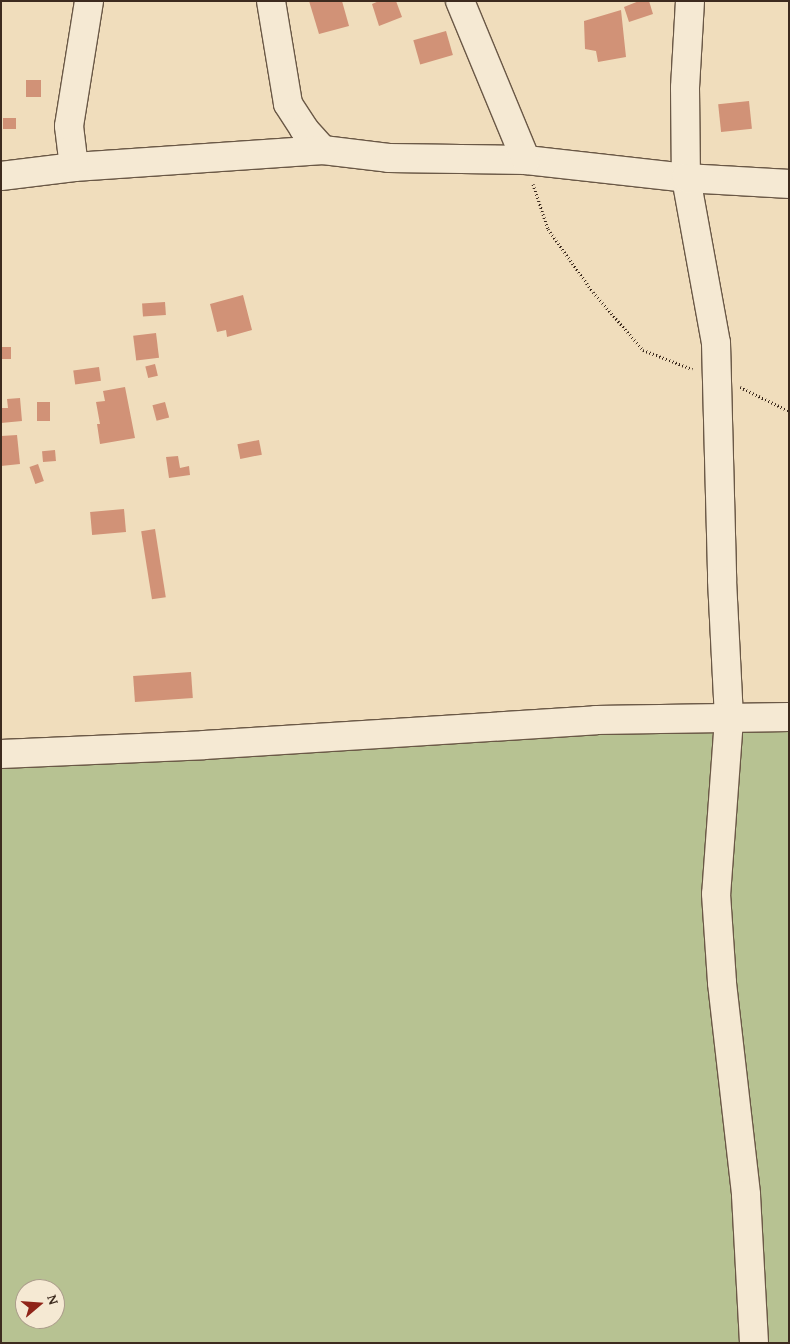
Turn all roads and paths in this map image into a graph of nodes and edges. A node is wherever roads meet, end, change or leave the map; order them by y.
1 (89, 1) edge
2 (271, 1) edge
3 (460, 1) edge
4 (690, 1) edge
5 (323, 150) junction
6 (526, 160) junction
7 (74, 167) junction
8 (1, 176) edge
9 (686, 178) junction
10 (789, 184) edge
11 (717, 377) junction
12 (789, 411) edge
13 (789, 717) edge
14 (730, 719) junction
15 (1, 754) edge
16 (754, 1343) edge

1 - 7 lane
2 - 5 lane
3 - 6 lane
4 - 9 lane
5 - 6 lane
5 - 7 lane
6 - 9 lane
6 - 11 path
7 - 8 lane
9 - 10 lane
9 - 11 lane
11 - 12 path
11 - 14 lane
13 - 14 lane
14 - 15 lane
14 - 16 lane

